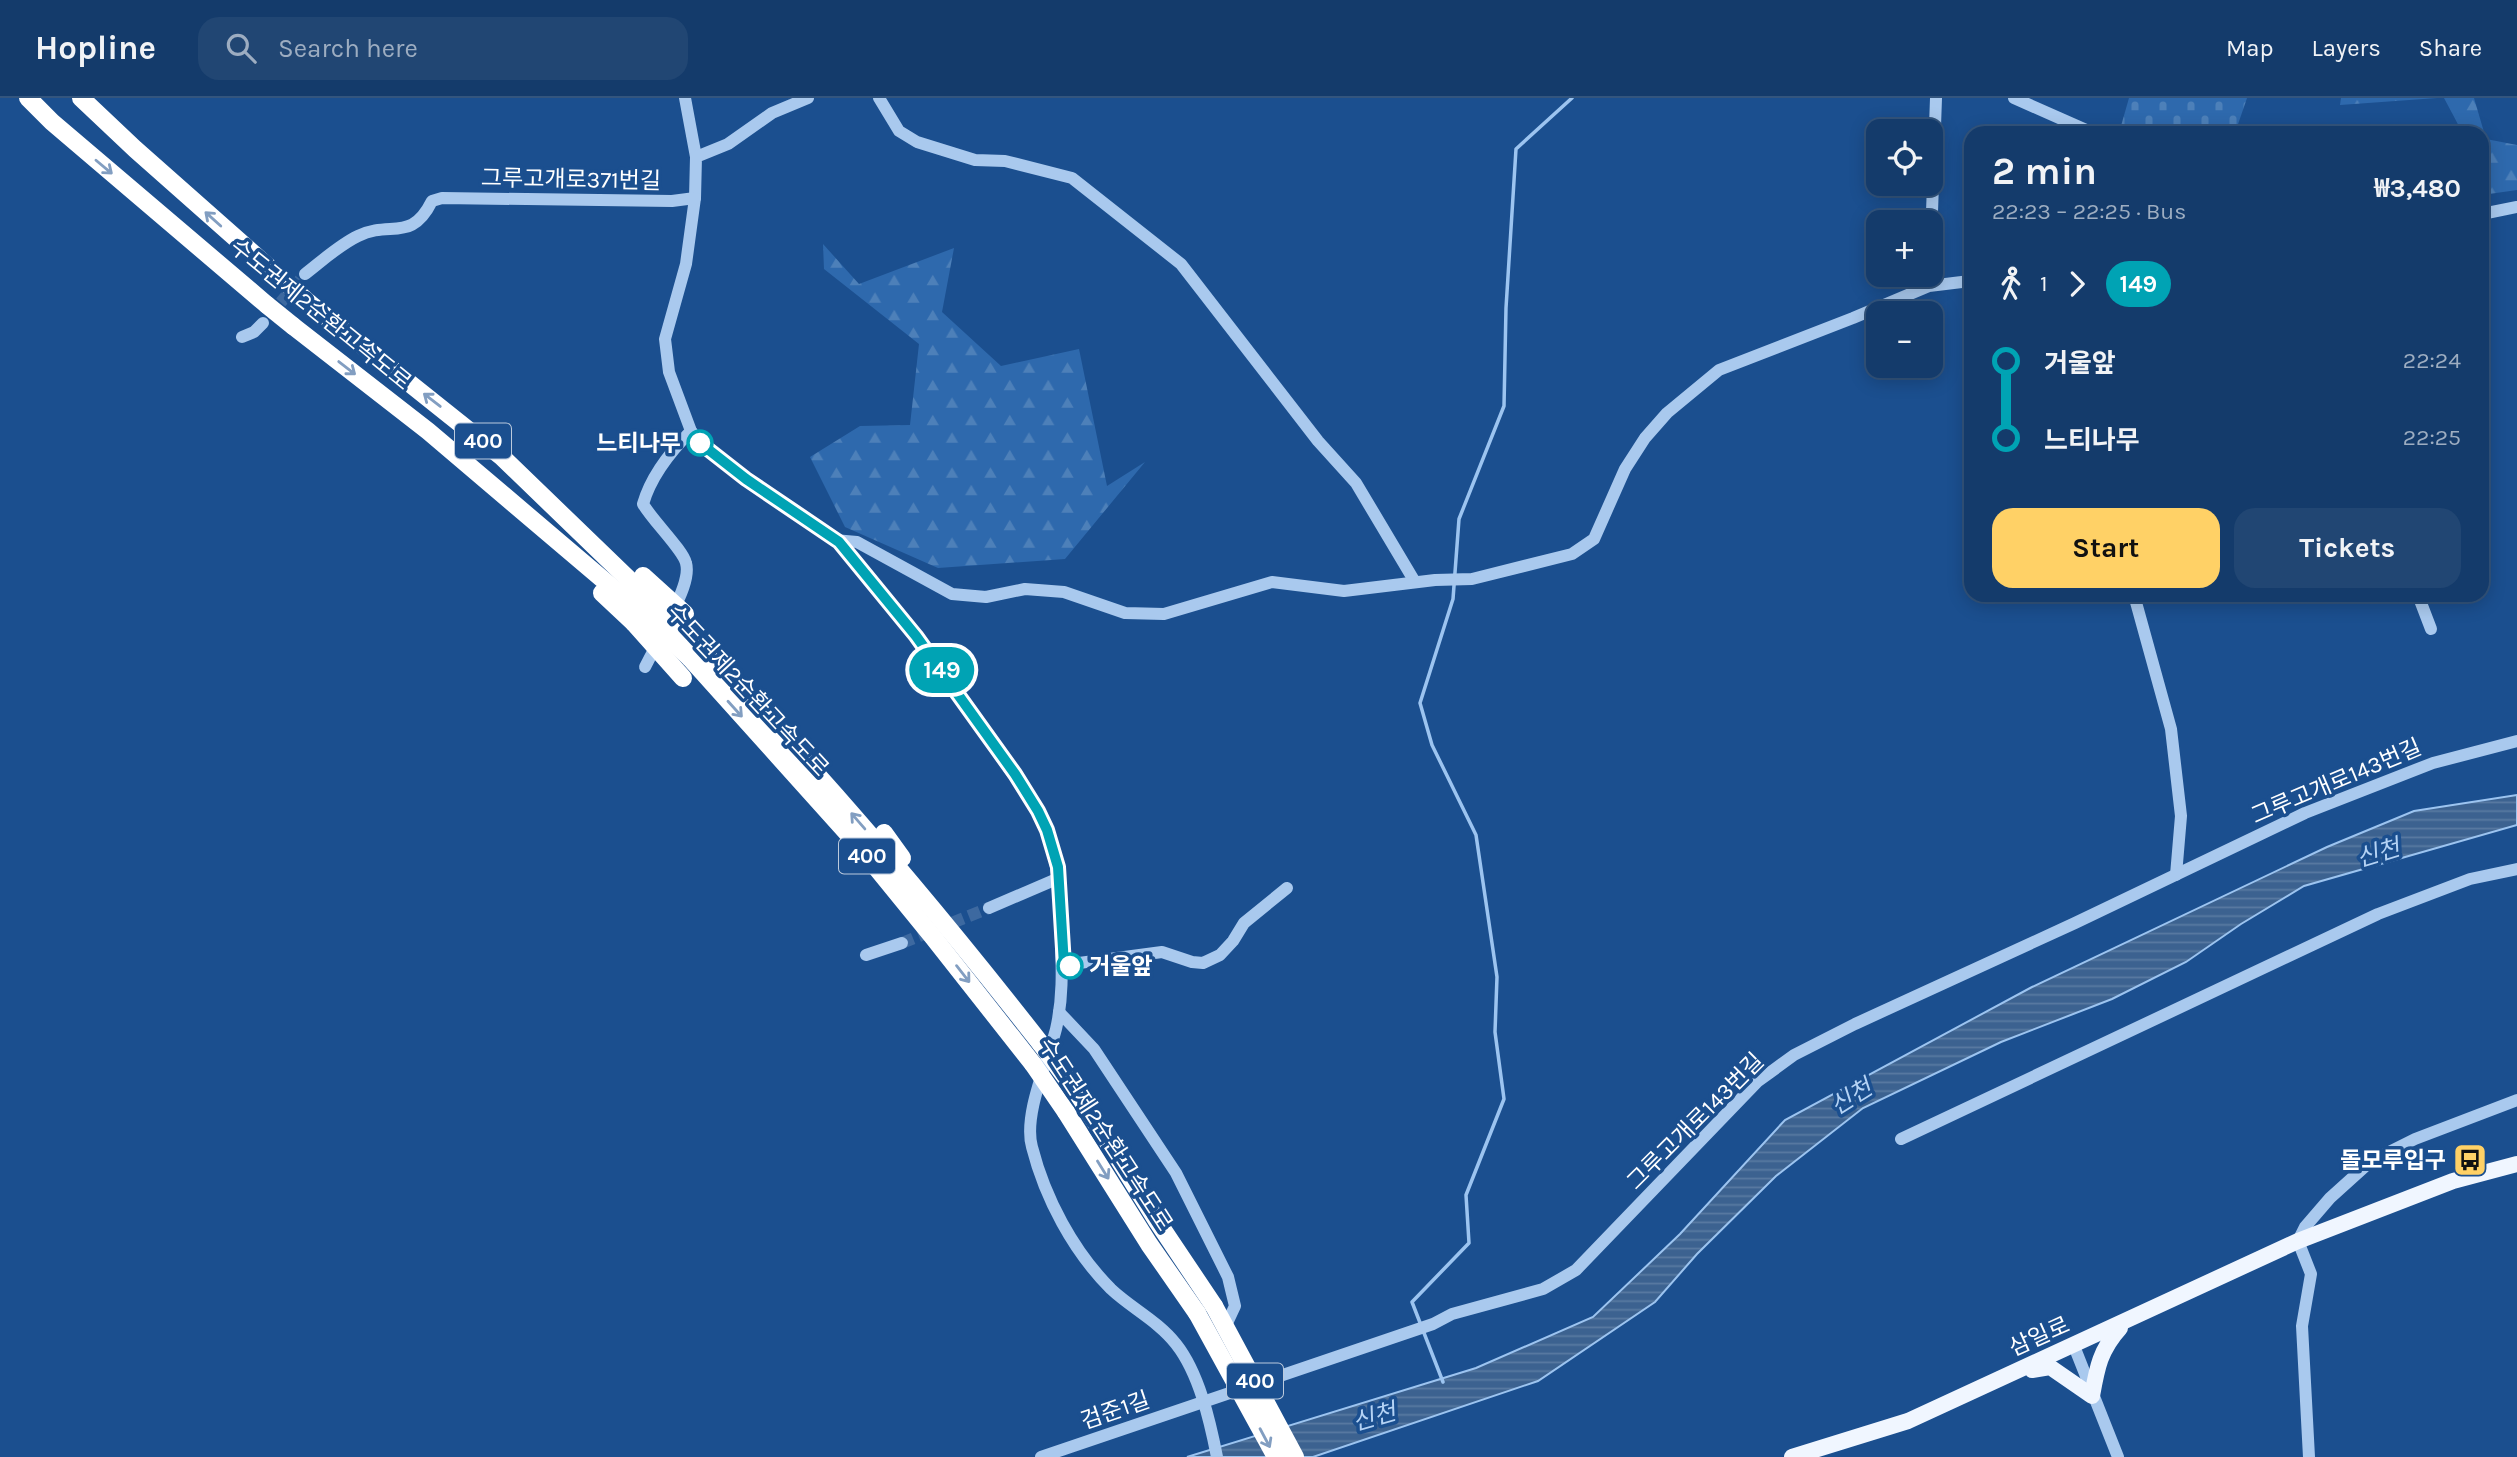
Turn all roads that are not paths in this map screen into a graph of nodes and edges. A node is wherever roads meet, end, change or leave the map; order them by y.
1 (28, 98) edge
2 (81, 98) edge
3 (685, 98) edge
4 (808, 98) edge
5 (879, 98) edge
6 (1936, 98) edge
7 (2015, 98) edge
8 (2077, 126) edge
9 (696, 157) junction
10 (695, 198) junction
11 (2517, 207) edge
12 (1932, 210) edge
13 (2489, 213) edge
14 (305, 274) tunnel mouth
15 (1943, 280) edge
16 (1964, 281) edge
17 (1915, 287) edge
18 (263, 323) tunnel mouth
19 (242, 337) dead end
20 (691, 432) junction
21 (502, 457) junction
22 (834, 540) junction
23 (1415, 582) junction
24 (2136, 602) edge
25 (2421, 602) edge
26 (640, 610) junction
27 (685, 614) dead end
28 (2431, 629) dead end
29 (694, 653) junction
30 (645, 667) dead end
31 (683, 678) dead end
32 (2517, 741) edge
33 (825, 819) dead end
34 (884, 833) dead end
35 (2517, 869) edge
36 (2176, 875) junction
37 (1059, 878) junction
38 (1287, 888) dead end
39 (989, 908) tunnel mouth
40 (933, 937) junction
41 (902, 943) tunnel mouth
42 (866, 955) dead end
43 (1064, 965) junction
44 (993, 982) junction
45 (1059, 1012) junction
46 (2517, 1100) edge
47 (1901, 1139) dead end
48 (2517, 1164) edge
49 (2298, 1241) junction
50 (1206, 1310) junction
51 (2129, 1320) junction
52 (1228, 1321) dead end
53 (1405, 1332) joint
54 (2074, 1346) junction
55 (2009, 1374) junction
56 (2092, 1396) junction
57 (1205, 1405) junction
58 (1802, 1456) edge
59 (1041, 1457) edge
60 (1217, 1457) edge
61 (1276, 1457) edge
62 (1295, 1457) edge
63 (2118, 1457) edge
64 (2309, 1457) edge

1 -> 26 highway, 수도권제2순환고속도로 / 400, bridge
21 -> 2 highway, 수도권제2순환고속도로 / 400, bridge
3 - 9 street, 그루고개로371번길
4 - 9 street
5 - 23 street
6 - 12 street
7 - 8 street
9 - 10 street, 그루고개로371번길
10 - 14 street, 그루고개로371번길
10 - 20 street
11 - 13 street
15 - 16 street
17 - 23 street
18 - 19 street
20 - 22 street
20 - 30 street
21 - 26 highway, 수도권제2순환고속도로 / 400
21 - 27 highway, bridge
22 - 23 street
22 - 37 street
24 - 36 street
25 - 28 street
26 - 29 highway, 수도권제2순환고속도로 / 400, bridge
26 - 31 highway, bridge
29 -> 40 highway, 수도권제2순환고속도로 / 400
44 -> 29 highway, 수도권제2순환고속도로 / 400
32 - 36 street, 그루고개로143번길
33 - 40 highway
34 - 44 highway
35 - 47 street
36 - 53 street, 그루고개로143번길
37 - 39 street
37 - 43 street
38 - 43 street
40 -> 50 highway, 수도권제2순환고속도로 / 400, bridge
41 - 42 street
43 - 45 street
44 - 50 highway, 수도권제2순환고속도로 / 400, bridge
45 - 52 street
45 - 57 street
46 - 49 street
48 - 49 main road, 삼일로
49 - 51 main road, 삼일로
49 - 64 street
50 -> 61 highway, 수도권제2순환고속도로 / 400, bridge
50 - 62 highway, 수도권제2순환고속도로 / 400, bridge
51 - 54 main road, 삼일로
51 - 56 main road
53 - 57 street, 검준1길
54 - 55 main road, 삼일로
54 - 56 street
55 - 56 main road
55 - 58 main road, 삼일로
56 - 63 street
57 - 59 street, 검준1길
57 - 60 street

